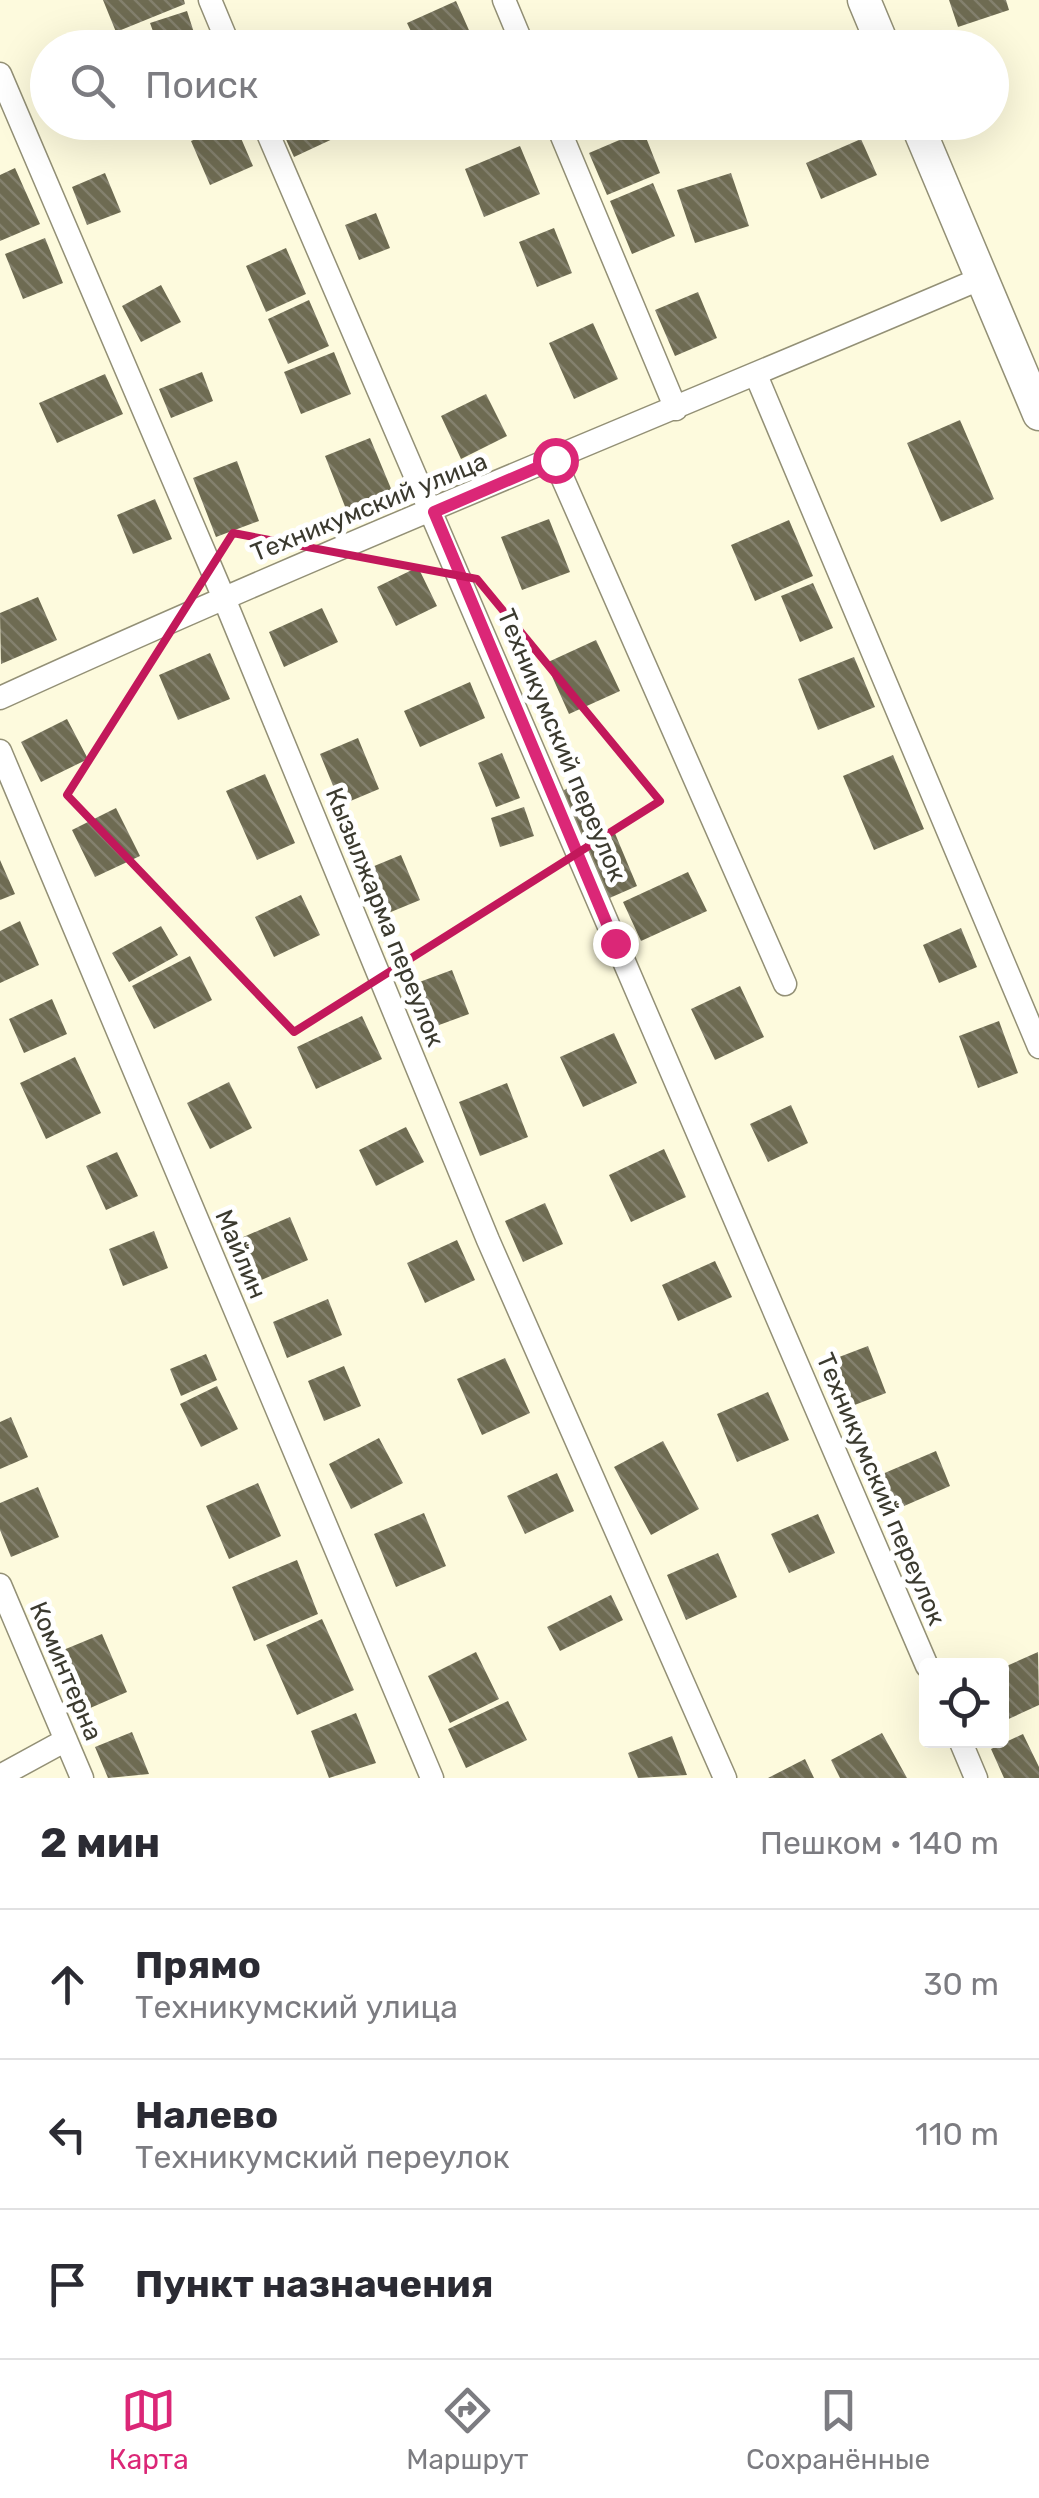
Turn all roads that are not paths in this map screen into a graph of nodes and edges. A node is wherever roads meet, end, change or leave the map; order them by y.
1 (210, 0) edge
2 (504, 0) edge
3 (864, 0) edge
4 (222, 30) edge
5 (516, 30) edge
6 (876, 30) edge
7 (0, 74) edge
8 (271, 140) edge
9 (564, 140) edge
10 (924, 140) edge
11 (982, 278) junction
12 (756, 374) junction
13 (676, 409) junction
14 (1039, 414) edge
15 (555, 460) junction
16 (434, 512) junction
17 (223, 596) junction
18 (0, 698) edge
19 (0, 752) edge
20 (786, 984) dead end
21 (1039, 1047) edge
22 (0, 1585) edge
23 (925, 1658) edge
24 (66, 1740) junction
25 (963, 1748) edge
26 (0, 1776) edge
27 (82, 1778) edge
28 (432, 1778) edge
29 (725, 1778) edge
30 (976, 1778) edge

1 - 4 street
2 - 5 street
3 - 6 street
7 - 17 street, Кызылжарма переулок
8 - 16 street, Техникумский переулок
9 - 13 street
10 - 11 street
11 - 12 street, Техникумский улица
11 - 14 street
12 - 13 street, Техникумский улица
12 - 21 street
13 - 15 street, Техникумский улица
15 - 16 street, Техникумский улица
15 - 20 street
16 - 17 street, Техникумский улица
16 - 23 street, Техникумский переулок
17 - 18 street, Техникумский улица
17 - 29 street, Кызылжарма переулок
19 - 28 street, Майлин
22 - 24 street, Коминтерна
24 - 26 street
24 - 27 street, Коминтерна
25 - 30 street

